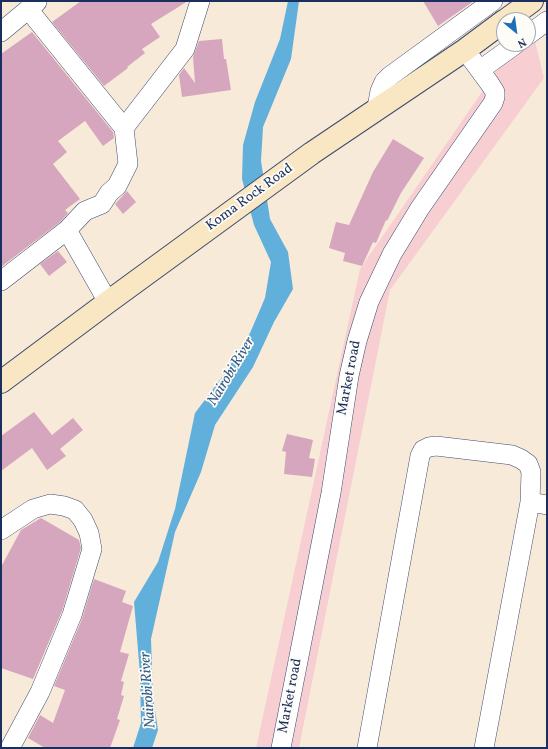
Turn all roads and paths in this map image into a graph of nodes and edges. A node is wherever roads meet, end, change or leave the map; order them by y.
1 (200, 1) edge
2 (493, 1) edge
3 (532, 1) edge
4 (33, 5) edge
5 (517, 12) edge
6 (547, 21) edge
7 (496, 28) edge
8 (536, 29) edge
9 (1, 32) edge
10 (465, 50) junction
11 (505, 52) edge
12 (480, 70) junction
13 (377, 108) junction
14 (124, 128) junction
15 (67, 230) junction
16 (1, 281) edge
17 (108, 302) junction
18 (1, 382) edge
19 (538, 504) edge
20 (1, 530) edge
21 (10, 748) edge
22 (281, 748) edge
23 (367, 748) edge
24 (484, 748) edge

1 - 14 street
2 - 13 street
3 - 5 main road, Koma Rock Road
4 - 9 street
4 - 14 street
6 - 8 street
7 - 10 main road, Koma Rock Road
10 - 12 street, Market road
10 - 13 main road, Koma Rock Road
11 - 12 street
12 - 22 street, Market road
13 - 17 main road, Koma Rock Road
14 - 15 street
15 - 16 street
15 - 17 street
17 - 18 main road, Koma Rock Road
19 - 23 street
19 - 24 street
20 - 21 street

